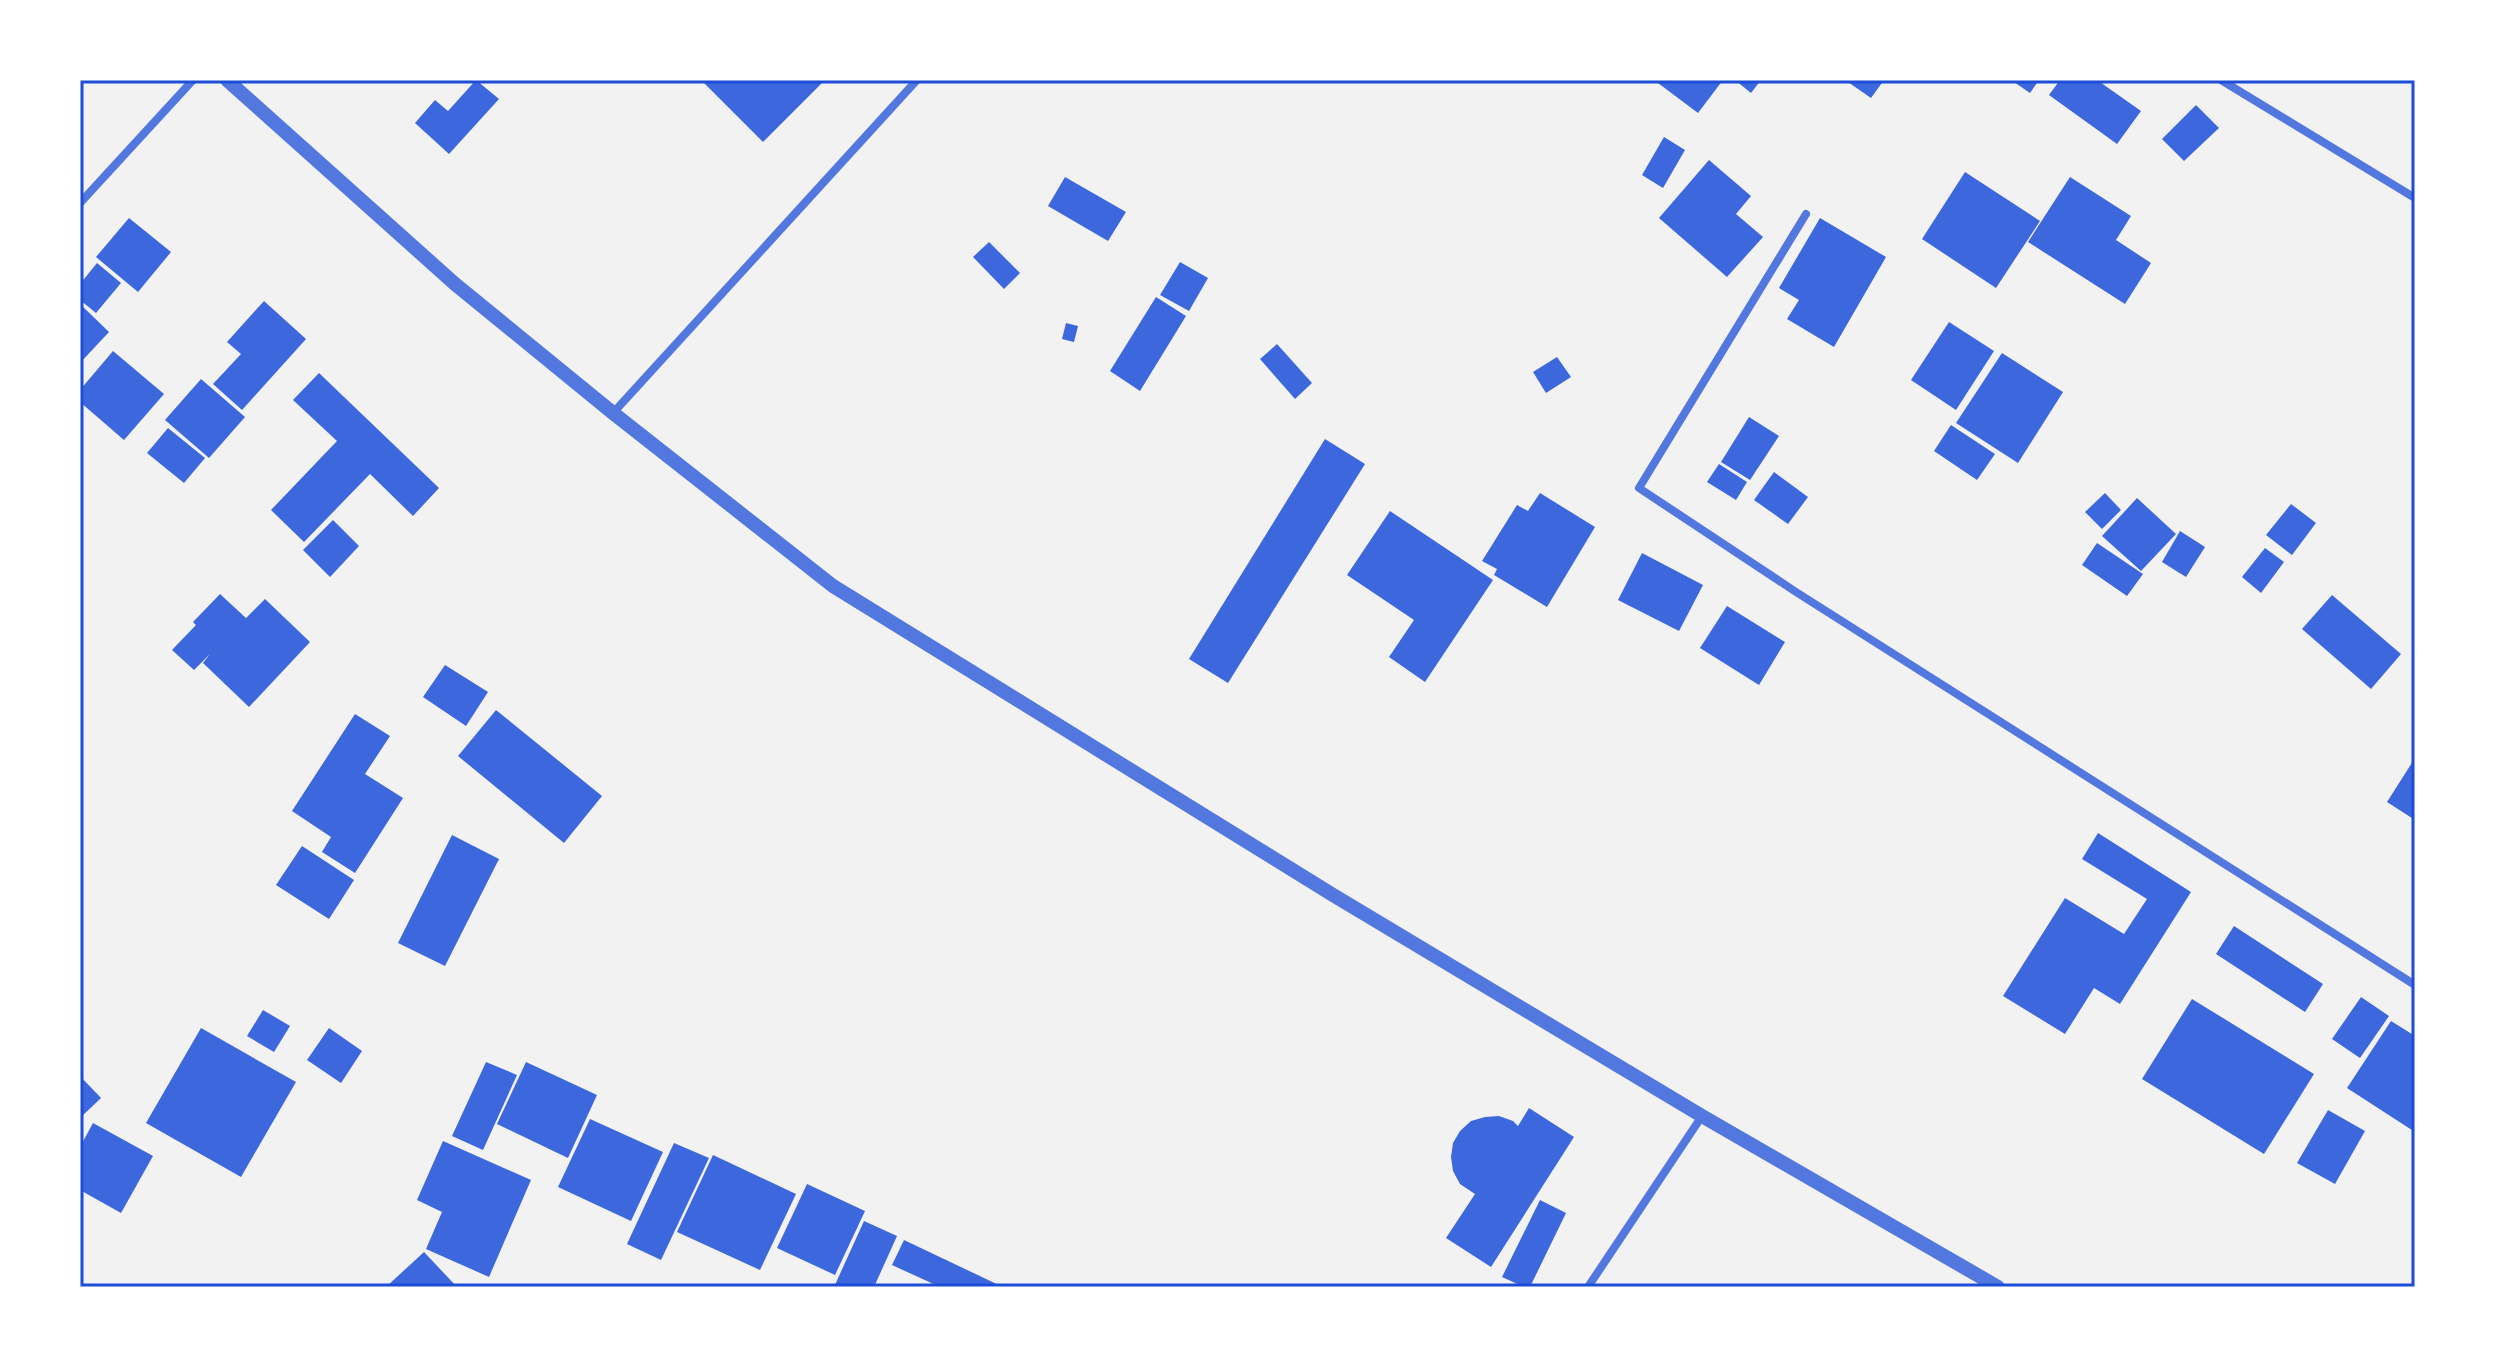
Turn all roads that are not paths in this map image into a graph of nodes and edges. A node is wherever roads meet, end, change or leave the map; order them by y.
1 (193, 80) edge
2 (227, 80) edge
3 (917, 80) edge
4 (2221, 80) edge
5 (2415, 198) edge
6 (80, 203) edge
7 (1806, 214) dead end
8 (613, 413) junction
9 (2415, 985) edge
10 (1702, 1116) junction
11 (1588, 1287) edge
12 (1998, 1287) edge

1 - 6 street
2 - 8 street
3 - 8 street
4 - 5 street
7 - 9 street
8 - 10 street
10 - 11 street
10 - 12 street

